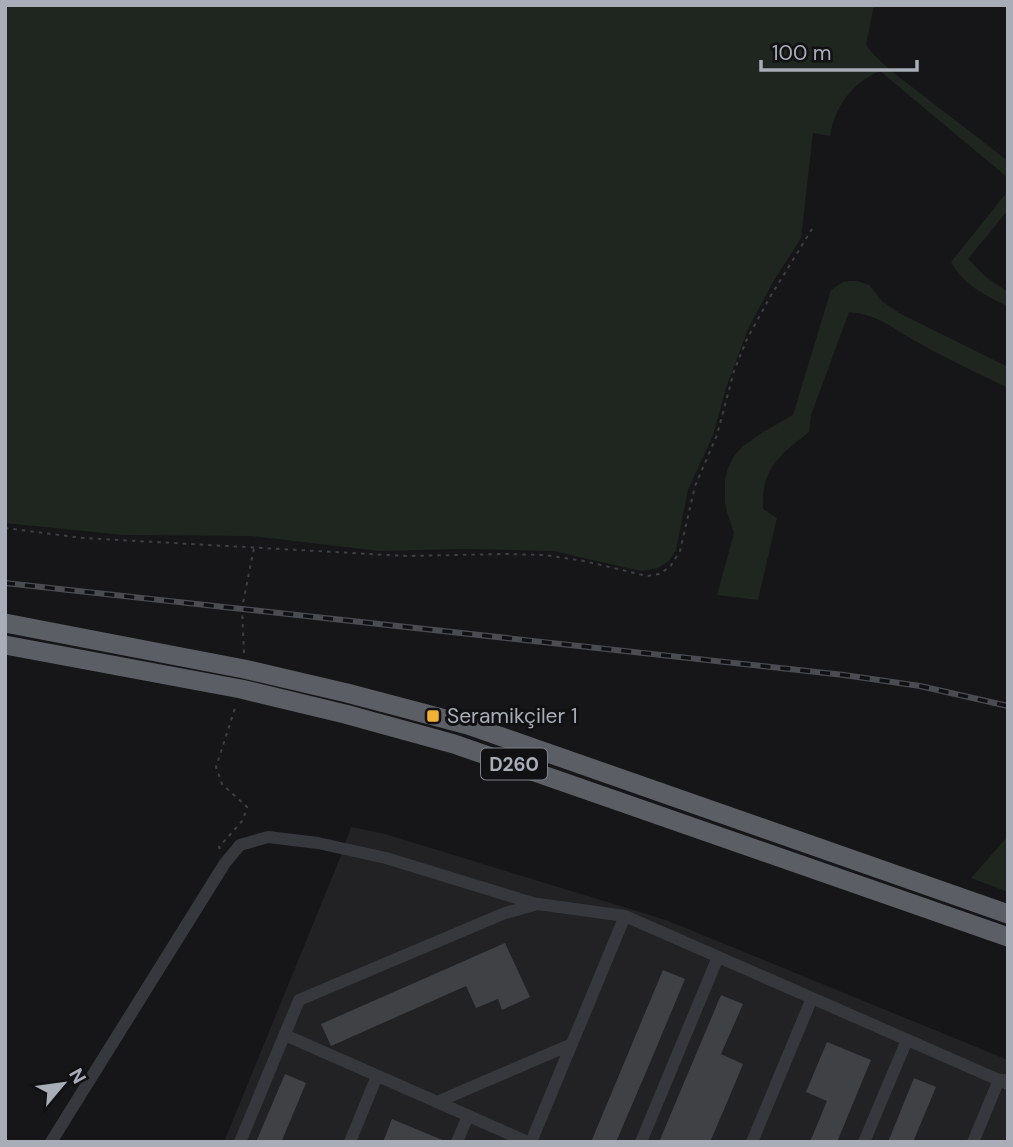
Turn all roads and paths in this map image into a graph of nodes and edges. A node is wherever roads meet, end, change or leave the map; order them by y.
1 (812, 229) dead end
2 (5, 527) edge
3 (255, 547) junction
4 (5, 623) edge
5 (5, 645) edge
6 (244, 669) junction
7 (240, 689) junction
8 (225, 863) junction
9 (538, 904) junction
10 (1008, 914) edge
11 (625, 916) junction
12 (1008, 937) edge
13 (718, 957) junction
14 (812, 998) junction
15 (285, 1035) junction
16 (907, 1040) junction
17 (572, 1044) junction
18 (377, 1076) junction
19 (1005, 1081) edge
20 (437, 1102) junction
21 (468, 1116) junction
22 (51, 1142) edge
23 (240, 1142) edge
24 (349, 1142) edge
25 (457, 1142) edge
26 (529, 1142) edge
27 (641, 1142) edge
28 (752, 1142) edge
29 (864, 1142) edge
30 (973, 1142) edge

1 - 3 path
2 - 3 path
3 - 6 path
4 - 6 highway, D260
5 - 7 highway, D260
6 - 10 highway, D260
7 - 8 path
7 - 12 highway, D260
8 - 9 street
8 - 22 street
9 - 11 street
9 - 15 street
11 - 13 street
11 - 17 street
13 - 14 street
13 - 27 street
14 - 16 street
14 - 28 street
15 - 18 street
15 - 23 street
16 - 19 street
16 - 29 street
17 - 20 street
17 - 26 street
18 - 20 street
18 - 24 street
19 - 30 street
20 - 21 street
21 - 25 street
21 - 26 street

